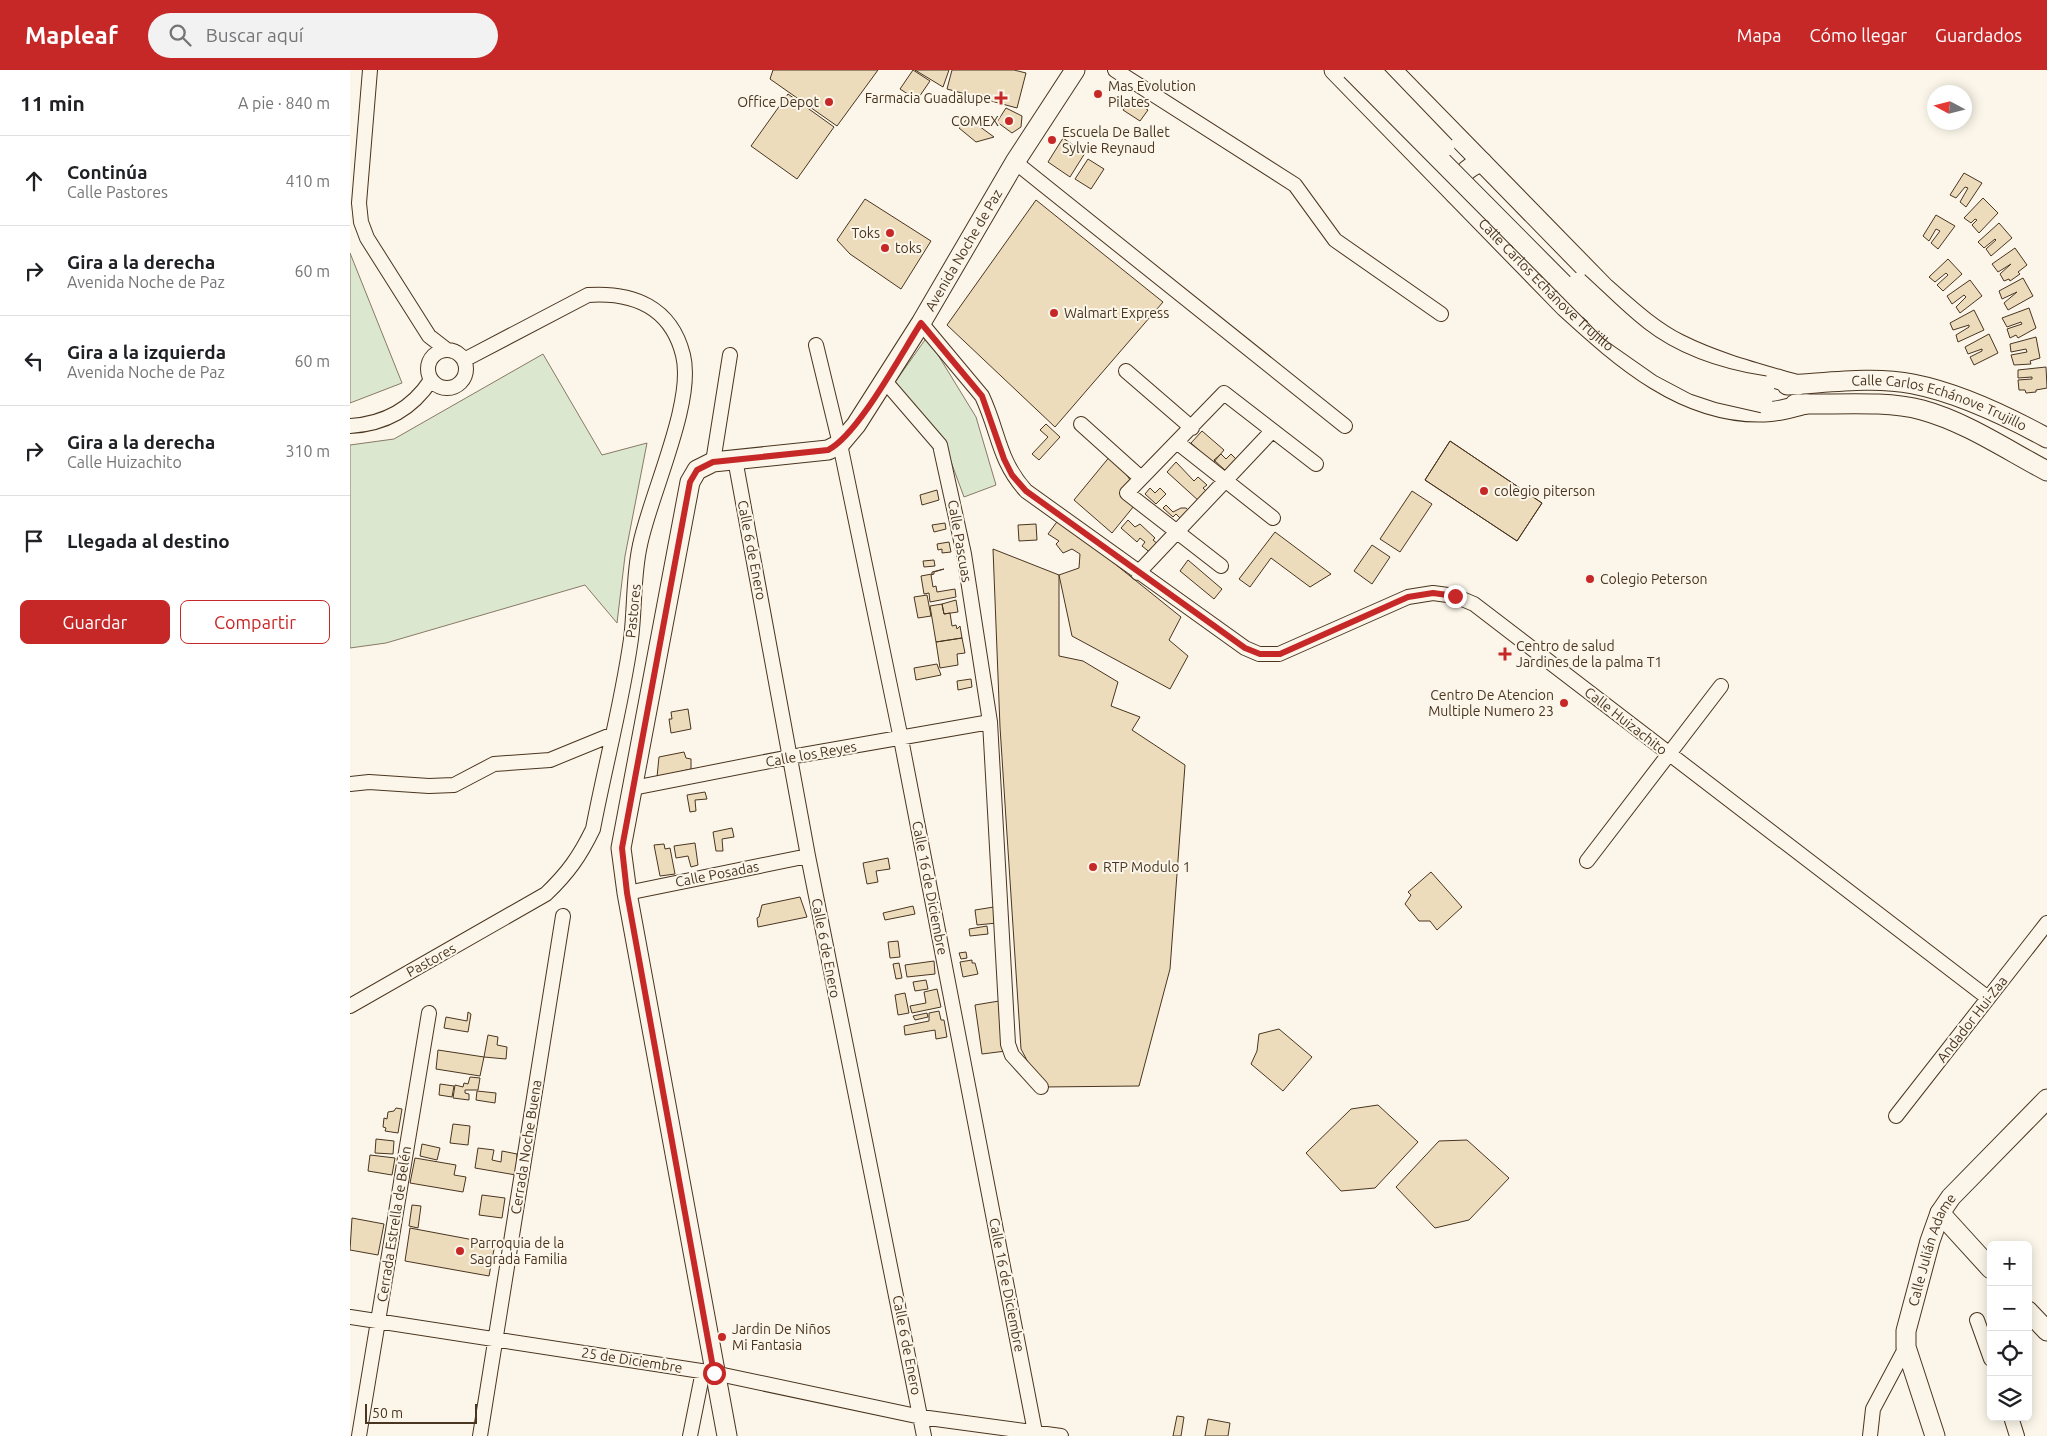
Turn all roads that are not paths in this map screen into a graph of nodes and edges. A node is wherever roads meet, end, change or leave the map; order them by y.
1 (370, 70) edge
2 (1075, 70) edge
3 (1115, 70) edge
4 (1334, 70) edge
5 (1351, 70) edge
6 (1371, 70) edge
7 (1392, 70) edge
8 (1015, 162) junction
9 (1482, 162) junction
10 (1455, 194) junction
11 (1544, 225) junction
12 (1515, 255) junction
13 (1441, 314) dead end
14 (921, 323) junction
15 (429, 336) junction
16 (816, 345) dead end
17 (447, 350) junction
18 (730, 355) dead end
19 (432, 357) junction
20 (464, 360) junction
21 (1126, 371) dead end
22 (431, 380) junction
23 (884, 380) junction
24 (1798, 385) junction
25 (1764, 395) junction
26 (1806, 404) junction
27 (1081, 424) dead end
28 (350, 426) edge
29 (1345, 426) dead end
30 (1192, 428) junction
31 (1272, 431) junction
32 (2047, 438) edge
33 (1178, 443) junction
34 (840, 444) junction
35 (735, 459) junction
36 (713, 462) junction
37 (1316, 464) dead end
38 (2047, 471) edge
39 (1141, 478) junction
40 (1226, 480) junction
41 (1273, 518) dead end
42 (1176, 531) junction
43 (1221, 566) dead end
44 (1138, 573) junction
45 (1721, 686) dead end
46 (990, 722) junction
47 (611, 736) junction
48 (901, 739) junction
49 (1668, 754) junction
50 (790, 757) junction
51 (350, 784) edge
52 (633, 788) junction
53 (808, 856) junction
54 (1587, 861) dead end
55 (627, 893) junction
56 (563, 916) dead end
57 (2047, 923) edge
58 (1988, 998) junction
59 (350, 1006) edge
60 (429, 1013) dead end
61 (1041, 1086) dead end
62 (2047, 1099) edge
63 (1896, 1116) dead end
64 (1940, 1213) junction
65 (1962, 1237) junction
66 (1930, 1241) junction
67 (1987, 1265) edge
68 (2032, 1315) edge
69 (350, 1317) edge
70 (1977, 1320) dead end
71 (377, 1321) junction
72 (2047, 1331) edge
73 (496, 1340) junction
74 (1906, 1347) junction
75 (1987, 1349) edge
76 (709, 1372) junction
77 (921, 1417) junction
78 (2012, 1421) edge
79 (1035, 1432) junction
80 (359, 1436) edge
81 (480, 1436) edge
82 (690, 1436) edge
83 (727, 1436) edge
84 (924, 1436) edge
85 (1061, 1436) edge
86 (1870, 1436) edge
87 (1935, 1436) edge
88 (2017, 1436) edge

1 - 15 street
2 - 8 street, Avenida Noche de Paz
3 - 13 street
4 - 10 street, Calle Carlos Echánove Trujillo
5 - 25 street, Calle Carlos Echánove Trujillo, bridge
6 - 25 street, Calle Carlos Echánove Trujillo, bridge
7 - 9 street, Calle Carlos Echánove Trujillo
8 - 14 street, Avenida Noche de Paz
8 - 29 street
9 - 10 street
9 - 11 street, Calle Carlos Echánove Trujillo
10 - 12 street, Calle Carlos Echánove Trujillo
11 - 12 street
11 - 24 street, Calle Carlos Echánove Trujillo
12 - 26 street, Calle Carlos Echánove Trujillo
14 - 23 street, Avenida Noche de Paz
14 - 44 street, Calle Huizachito
15 - 17 street
15 - 19 street
16 - 34 street, Calle 16 de Diciembre
17 - 19 street
17 - 20 street
18 - 36 street
19 - 22 street
20 - 22 street
20 - 47 street, Pastores
21 - 30 street
22 - 28 street
23 - 34 street, Avenida Noche de Paz
23 - 46 street, Calle Pascuas
24 - 25 street, Calle Carlos Echánove Trujillo
24 - 32 street, Calle Carlos Echánove Trujillo
25 - 26 street, Calle Carlos Echánove Trujillo
26 - 38 street, Calle Carlos Echánove Trujillo
27 - 39 street
30 - 31 street
30 - 33 street
31 - 37 street
31 - 40 street
33 - 39 street
33 - 40 street
34 - 35 street
34 - 48 street, Calle 16 de Diciembre
35 - 36 street
35 - 50 street, Calle 6 de Enero
36 - 52 street
39 - 42 street
40 - 41 street
40 - 42 street
42 - 43 street
42 - 44 street
44 - 49 street, Calle Huizachito
45 - 49 street
46 - 48 street, Calle los Reyes
46 - 61 street, Calle Pascuas
47 - 51 street
47 - 59 street, Pastores
48 - 50 street, Calle los Reyes
48 - 79 street, Calle 16 de Diciembre
49 - 54 street
49 - 58 street, Calle Huizachito
50 - 52 street, Calle los Reyes
50 - 53 street, Calle 6 de Enero
52 - 55 street
53 - 55 street, Calle Posadas
53 - 77 street, Calle 6 de Enero
55 - 76 street
56 - 73 street, Cerrada Noche Buena
57 - 58 street, Andador Hui-Zaa
58 - 63 street, Andador Hui-Zaa
60 - 71 street, Cerrada Estrella de Belén
62 - 64 street, Calle Julián Adame
64 - 65 street
64 - 66 street, Calle Julián Adame
65 - 66 street
65 - 67 street
66 - 74 street, Calle Julián Adame
68 - 72 street
69 - 71 street, 25 de Diciembre
70 - 75 street
71 - 73 street, 25 de Diciembre
71 - 80 street, Cerrada Estrella de Belén
73 - 76 street, 25 de Diciembre
73 - 81 street, Cerrada Noche Buena
74 - 86 street
74 - 87 street, Calle Julián Adame
76 - 77 street, 25 de Diciembre
76 - 82 street
76 - 83 street
77 - 79 street, 25 de Diciembre
77 - 84 street, Calle 6 de Enero
78 - 88 street
79 - 85 street, 25 de Diciembre

